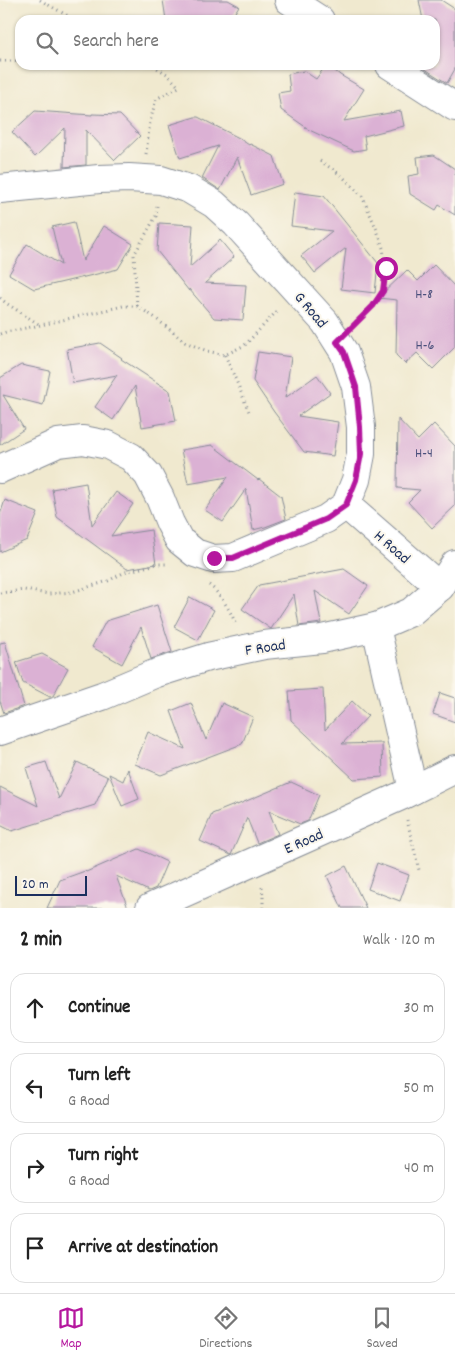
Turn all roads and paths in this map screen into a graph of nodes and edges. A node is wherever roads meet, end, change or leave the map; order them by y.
1 (40, 0) edge
2 (289, 0) edge
3 (66, 15) edge
4 (312, 15) edge
5 (0, 61) edge
6 (15, 61) edge
7 (160, 70) edge
8 (398, 70) edge
9 (455, 107) edge
10 (320, 161) dead end
11 (152, 180) junction
12 (0, 189) edge
13 (0, 298) edge
14 (304, 298) junction
15 (137, 306) junction
16 (41, 325) junction
17 (0, 334) edge
18 (337, 342) junction
19 (224, 356) junction
20 (250, 414) dead end
21 (0, 469) edge
22 (346, 505) junction
23 (455, 564) edge
24 (173, 565) dead end
25 (208, 585) dead end
26 (440, 586) junction
27 (0, 593) edge
28 (376, 627) junction
29 (243, 649) junction
30 (0, 731) edge
31 (455, 769) edge
32 (407, 793) junction
33 (419, 870) dead end
34 (150, 908) edge

1 - 3 path
2 - 4 street
5 - 6 path
7 - 11 path
8 - 9 street
10 - 18 path
11 - 12 street, G Road
11 - 14 street, G Road
11 - 15 path
13 - 16 path
14 - 18 street, G Road
14 - 19 path
15 - 16 path
15 - 19 path
16 - 17 path
18 - 22 street, G Road
19 - 20 path
21 - 22 street
22 - 26 street, H Road
23 - 26 street
24 - 27 path
25 - 29 path
26 - 28 street
28 - 29 street, F Road
28 - 32 street
29 - 30 street, F Road
31 - 32 street, E Road
32 - 33 path
32 - 34 street, E Road

